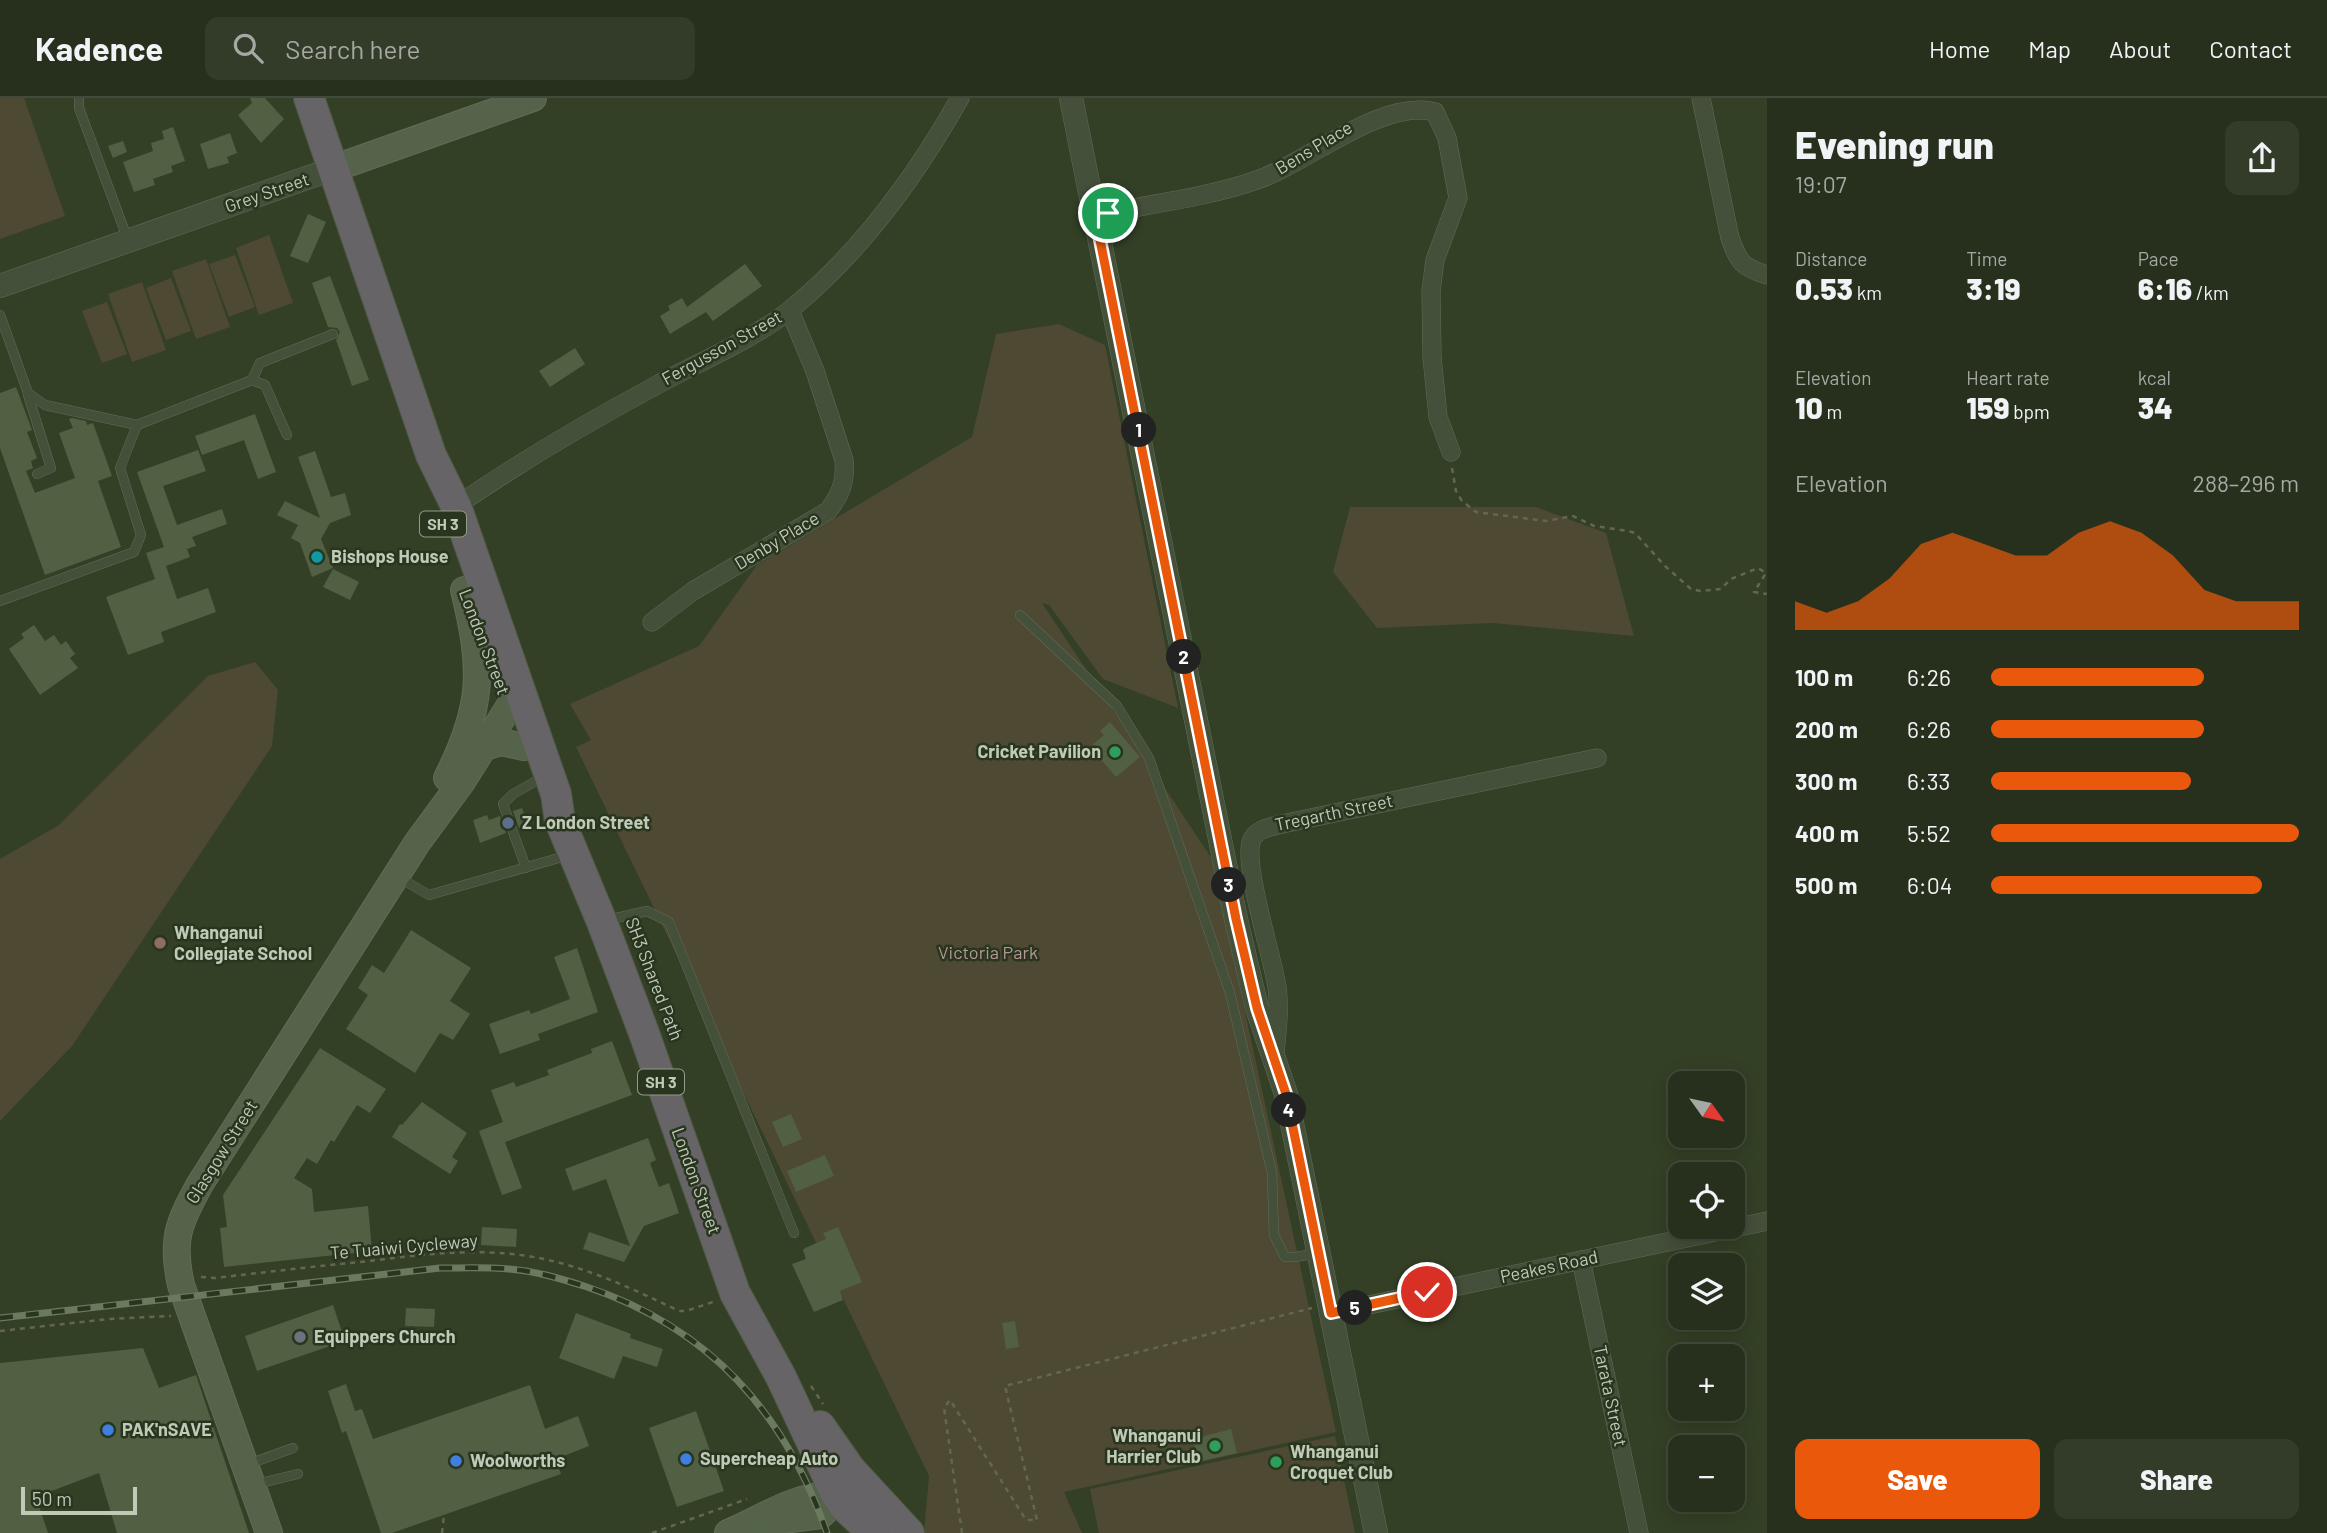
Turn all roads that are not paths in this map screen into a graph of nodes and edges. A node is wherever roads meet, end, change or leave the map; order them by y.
1 (79, 98) edge
2 (309, 98) edge
3 (533, 98) edge
4 (960, 98) edge
5 (1071, 98) edge
6 (1701, 98) edge
7 (335, 168) junction
8 (1095, 215) junction
9 (128, 241) junction
10 (1767, 275) edge
11 (0, 286) edge
12 (790, 311) junction
13 (0, 315) edge
14 (333, 334) dead end
15 (252, 380) junction
16 (27, 393) junction
17 (136, 425) junction
18 (287, 435) dead end
19 (1451, 452) road end
20 (431, 455) junction
21 (37, 474) dead end
22 (456, 506) junction
23 (464, 590) junction
24 (0, 601) edge
25 (1020, 615) dead end
26 (652, 622) dead end
27 (514, 699) junction
28 (484, 747) junction
29 (524, 747) junction
30 (1597, 758) dead end
31 (536, 781) junction
32 (560, 821) junction
33 (417, 843) junction
34 (573, 854) junction
35 (526, 868) junction
36 (397, 876) junction
37 (602, 922) junction
38 (1275, 1058) junction
39 (1767, 1222) edge
40 (794, 1233) dead end
41 (1318, 1253) junction
42 (1581, 1259) junction
43 (1330, 1308) junction
44 (780, 1377) junction
45 (293, 1448) dead end
46 (298, 1474) dead end
47 (248, 1476) junction
48 (815, 1515) edge
49 (741, 1519) edge
50 (269, 1533) edge
51 (873, 1533) edge
52 (892, 1533) edge
53 (909, 1533) edge
54 (1376, 1533) edge
55 (1639, 1533) edge

1 - 9 lane
2 - 7 highway, London Street / SH 3
3 - 7 main road, Grey Street
4 - 12 street, Fergusson Street
5 - 8 street
6 - 10 street
7 - 9 street, Grey Street
7 - 20 highway, London Street / SH 3
8 - 19 street, Bens Place
8 - 38 street
9 - 11 street, Grey Street
12 - 22 street, Fergusson Street
12 - 26 street, Denby Place
13 - 16 lane
14 - 15 lane
15 - 17 lane
15 - 18 lane
16 - 17 lane
16 - 21 lane
17 - 24 lane
20 - 22 highway, London Street / SH 3
20 - 23 highway, London Street / SH 3
22 - 27 highway, London Street / SH 3
23 - 27 highway, London Street / SH 3
23 - 33 main road, Glasgow Street
25 - 41 lane
27 - 28 main road, Glasgow Street
27 - 29 highway, London Street / SH 3
27 - 32 highway, London Street / SH 3
28 - 29 main road
28 - 33 main road, Glasgow Street
29 - 31 highway, London Street / SH 3
30 - 38 street, Tregarth Street
31 - 32 highway, London Street / SH 3
31 - 35 lane
32 - 34 highway, London Street / SH 3
33 - 36 main road, Glasgow Street
34 - 35 lane
34 - 37 highway, London Street / SH 3
35 - 36 lane
36 - 47 main road, Glasgow Street
37 - 40 lane
37 - 44 highway, London Street / SH 3
38 - 41 street
39 - 42 street, Peakes Road
41 - 43 street
42 - 43 street, Peakes Road
42 - 55 street, Tarata Street
43 - 54 street
44 - 48 highway, London Street / SH 3
44 - 53 highway, SH 3
45 - 47 lane
46 - 47 lane
47 - 50 main road, Glasgow Street
48 - 49 main road
48 - 49 main road
48 - 51 highway
48 - 52 highway

